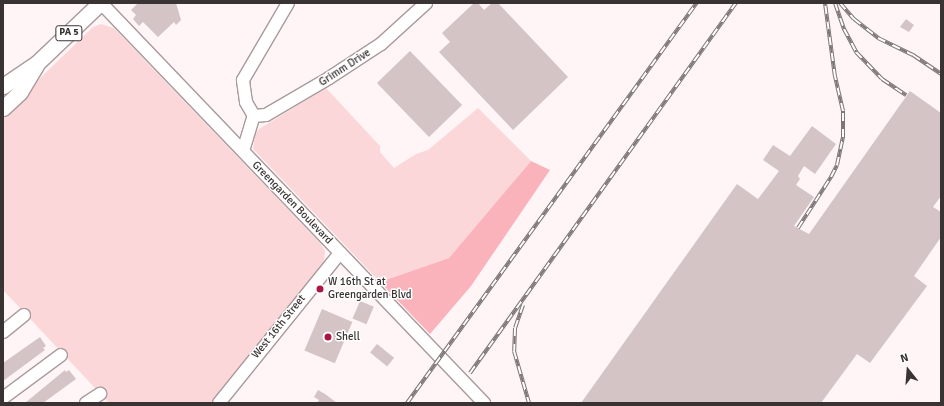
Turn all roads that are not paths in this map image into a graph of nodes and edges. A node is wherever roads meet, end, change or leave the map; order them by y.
1 (100, 3) edge
2 (288, 3) edge
3 (426, 3) edge
4 (37, 63) junction
5 (3, 86) edge
6 (3, 108) edge
7 (254, 116) junction
8 (243, 151) junction
9 (340, 253) junction
10 (24, 315) dead end
11 (3, 332) edge
12 (61, 355) dead end
13 (100, 394) dead end
14 (3, 398) edge
15 (86, 403) edge
16 (219, 403) edge
17 (484, 403) edge

1 - 4 main road, PA 5
1 - 8 street, Greengarden Boulevard
2 - 7 street
3 - 7 street, Grimm Drive
4 - 5 main road, PA 5
4 - 6 main road, PA 5
7 - 8 street
8 - 9 street, Greengarden Boulevard
9 - 16 street, West 16th Street
9 - 17 street, Greengarden Boulevard
10 - 11 street
12 - 14 street
13 - 15 street

